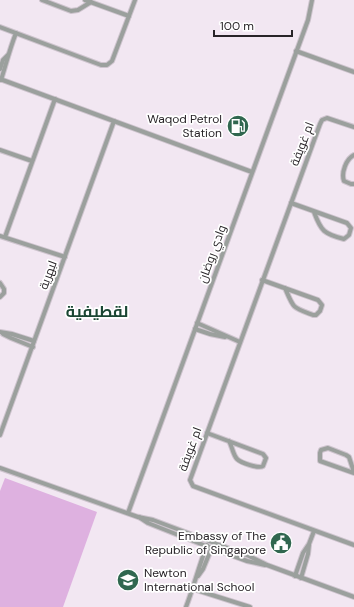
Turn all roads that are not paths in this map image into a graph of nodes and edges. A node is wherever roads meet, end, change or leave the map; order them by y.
1 (42, 0) edge
2 (85, 0) edge
3 (135, 0) edge
4 (312, 0) edge
5 (90, 2) junction
6 (129, 16) junction
7 (0, 27) edge
8 (16, 33) junction
9 (296, 51) junction
10 (8, 55) junction
11 (0, 69) edge
12 (354, 72) edge
13 (1, 79) edge
14 (55, 99) junction
15 (114, 121) junction
16 (354, 127) edge
17 (0, 150) edge
18 (354, 155) edge
19 (32, 161) junction
20 (252, 172) junction
21 (354, 184) edge
22 (291, 203) junction
23 (314, 212) junction
24 (0, 236) edge
25 (5, 237) junction
26 (65, 257) junction
27 (262, 280) junction
28 (0, 284) edge
29 (285, 288) junction
30 (0, 297) edge
31 (197, 323) junction
32 (195, 329) junction
33 (1, 332) edge
34 (225, 337) junction
35 (34, 341) junction
36 (240, 342) junction
37 (32, 347) junction
38 (207, 433) junction
39 (0, 435) edge
40 (230, 441) junction
41 (0, 468) edge
42 (354, 473) edge
43 (128, 514) junction
44 (138, 517) junction
45 (314, 531) junction
46 (208, 541) junction
47 (214, 543) junction
48 (309, 544) junction
49 (354, 545) edge
50 (206, 546) junction
51 (211, 548) junction
52 (267, 565) junction
53 (295, 576) junction
54 (198, 577) junction
55 (301, 578) junction
56 (193, 589) junction
57 (354, 597) edge
58 (244, 606) edge
59 (186, 607) edge
60 (250, 607) edge

1 - 5 street
2 - 5 street
3 - 6 street
4 - 9 street, وادي روضان
5 - 6 street
6 - 8 street
7 - 8 street
8 - 10 street
9 - 12 street
9 - 20 street, وادي روضان
10 - 11 street
10 - 13 street
13 - 14 street
14 - 15 street
14 - 19 street
15 - 20 street
15 - 26 street, لبهرية
16 - 22 street, ام غويفة
17 - 19 street
18 - 21 street
19 - 25 street
20 - 31 street, وادي روضان
22 - 23 street
22 - 27 street, ام غويفة
23 - 23 street
24 - 25 street
25 - 26 street
26 - 35 street, لبهرية
27 - 29 street
27 - 36 street, ام غويفة
28 - 30 street
29 - 29 street
31 - 32 street, وادي روضان
31 - 34 street
32 - 34 street
32 - 43 street, وادي روضان
33 - 35 street
33 - 37 street
34 - 36 street
35 - 37 street, لبهرية
36 - 38 street, ام غويفة
37 - 39 street, لبهرية
38 - 40 street
38 - 45 street, ام غويفة
40 - 40 street
41 - 43 street
42 - 42 street
43 - 44 street
44 - 46 street
44 - 50 street
45 - 48 street
45 - 49 street, ام غويفة
46 - 47 street
46 - 50 street
47 - 51 street
47 - 52 street
48 - 53 street
48 - 55 street
50 - 51 street
50 - 54 street
51 - 52 street
51 - 54 street
52 - 53 street
53 - 55 street
54 - 56 street
55 - 57 street
56 - 58 street
56 - 59 street
58 - 60 street

